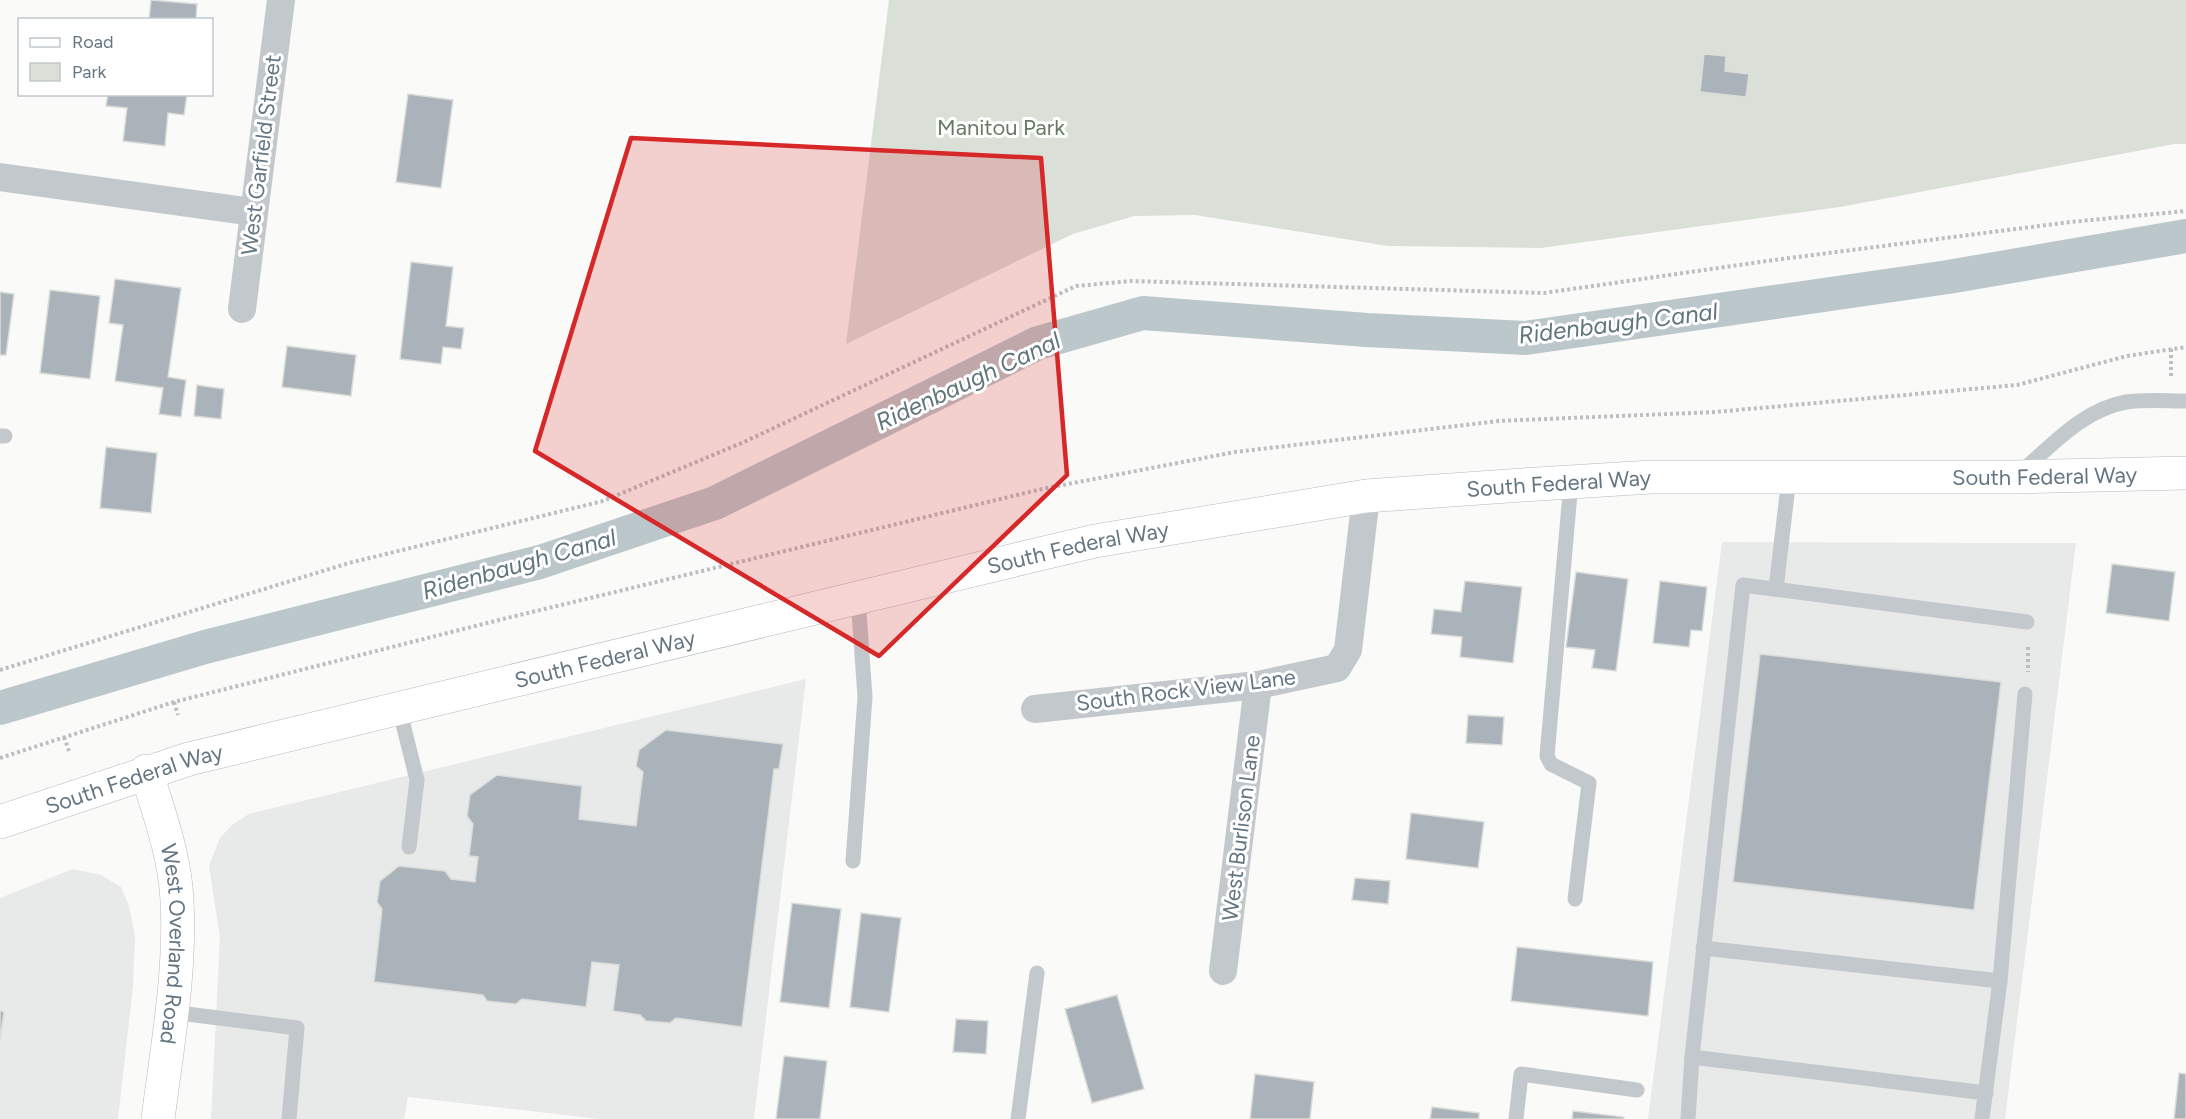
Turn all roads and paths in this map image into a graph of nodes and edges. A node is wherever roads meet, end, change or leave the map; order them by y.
1 (281, 0) edge
2 (0, 177) edge
3 (2186, 211) edge
4 (253, 212) junction
5 (242, 309) dead end
6 (2186, 401) edge
7 (2186, 474) edge
8 (1789, 477) junction
9 (2015, 477) junction
10 (1571, 482) junction
11 (1366, 496) junction
12 (1776, 589) junction
13 (858, 598) junction
14 (2027, 622) joint
15 (0, 670) edge
16 (1258, 685) junction
17 (2025, 694) joint
18 (174, 702) dead end
19 (399, 708) junction
20 (1035, 709) dead end
21 (178, 715) dead end
22 (64, 737) dead end
23 (69, 751) dead end
24 (146, 771) junction
25 (0, 822) edge
26 (409, 847) dead end
27 (853, 861) dead end
28 (1575, 899) dead end
29 (1703, 948) junction
30 (1223, 971) dead end
31 (1037, 973) dead end
32 (2000, 981) junction
33 (171, 1012) junction
34 (1692, 1058) junction
35 (1637, 1090) dead end
36 (1986, 1093) junction
37 (158, 1119) edge
38 (289, 1119) edge
39 (1018, 1119) edge
40 (1516, 1119) edge
41 (1688, 1119) edge
42 (1982, 1119) edge

1 - 4 street, West Garfield Street
2 - 4 street
3 - 15 path
4 - 5 street, West Garfield Street
6 - 9 lane
7 - 9 main road, South Federal Way
8 - 9 main road, South Federal Way
8 - 10 main road, South Federal Way
8 - 12 lane
10 - 11 main road, South Federal Way
10 - 28 lane
11 - 13 main road, South Federal Way
11 - 16 street, South Rock View Lane
12 - 14 lane
12 - 29 lane
13 - 19 main road, South Federal Way
13 - 27 lane
14 - 17 path
16 - 20 street, South Rock View Lane
16 - 30 street, West Burlison Lane
17 - 32 lane
18 - 21 path
19 - 24 main road, South Federal Way
19 - 26 lane
22 - 23 path
24 - 25 main road, South Federal Way
24 - 33 main road, West Overland Road
29 - 32 lane
29 - 34 lane
31 - 39 lane
32 - 36 lane
33 - 37 main road, West Overland Road
33 - 38 lane
34 - 36 lane
34 - 41 lane
35 - 40 lane
36 - 42 lane

